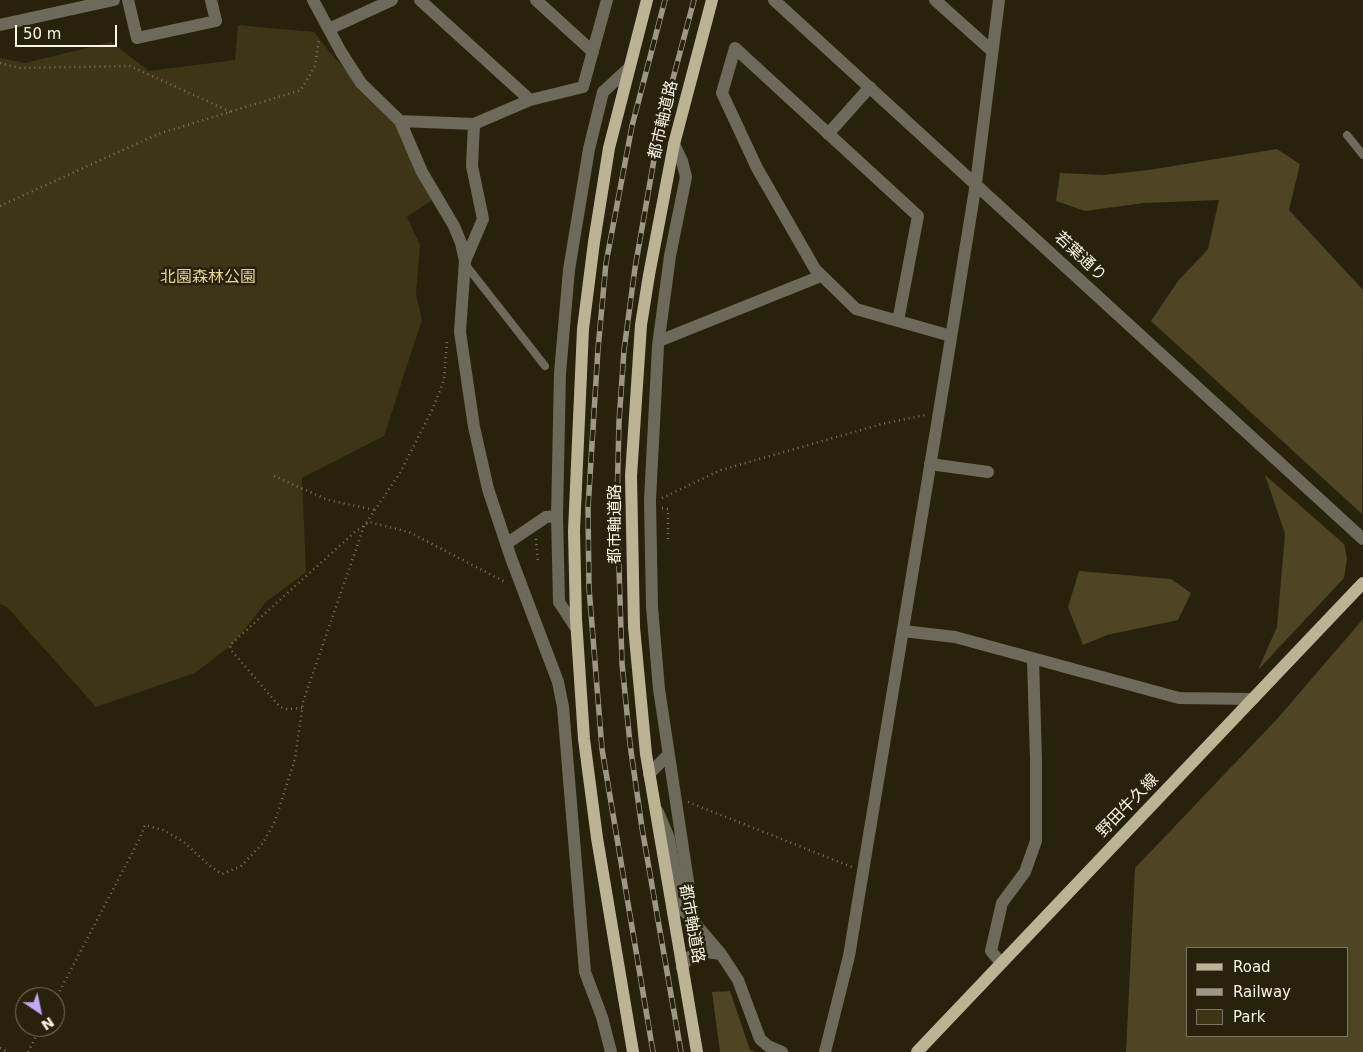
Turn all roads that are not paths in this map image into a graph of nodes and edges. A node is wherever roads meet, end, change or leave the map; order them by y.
1 (114, 0) edge
2 (128, 0) edge
3 (211, 0) edge
4 (314, 0) edge
5 (392, 0) edge
6 (420, 0) edge
7 (536, 0) edge
8 (607, 0) edge
9 (647, 0) edge
10 (712, 0) edge
11 (774, 0) edge
12 (935, 0) edge
13 (999, 0) edge
14 (0, 25) edge
15 (324, 32) junction
16 (992, 51) junction
17 (593, 52) junction
18 (629, 68) junction
19 (870, 87) junction
20 (530, 100) junction
21 (400, 120) junction
22 (474, 124) junction
23 (828, 134) junction
24 (1346, 135) dead end
25 (674, 144) junction
26 (1363, 155) edge
27 (976, 183) junction
28 (465, 262) junction
29 (821, 276) junction
30 (898, 321) junction
31 (951, 336) junction
32 (659, 341) junction
33 (545, 366) dead end
34 (930, 464) junction
35 (988, 472) dead end
36 (557, 516) junction
37 (1363, 539) edge
38 (506, 544) junction
39 (1363, 583) edge
40 (576, 628) junction
41 (903, 631) junction
42 (1033, 660) junction
43 (1253, 699) junction
44 (668, 756) junction
45 (649, 774) junction
46 (677, 910) junction
47 (721, 954) junction
48 (1001, 963) junction
49 (682, 968) junction
50 (611, 1052) edge
51 (633, 1052) edge
52 (697, 1052) edge
53 (782, 1052) edge
54 (826, 1052) edge
55 (917, 1052) edge

1 - 14 street
2 - 3 street
4 - 15 street
5 - 15 street
6 - 20 street
7 - 17 street
8 - 17 street
9 - 18 main road
10 - 25 main road, 都市軸道路
11 - 19 street, 若葉通り
12 - 16 street
13 - 16 street
15 - 21 street
16 - 27 street
17 - 20 street
18 - 36 street
18 - 40 main road
19 - 23 street
19 - 27 street, 若葉通り
20 - 22 street
21 - 22 street
21 - 28 street
22 - 28 street
23 - 29 street
23 - 30 street
24 - 26 lane
25 - 32 street
25 - 45 main road, 都市軸道路
27 - 31 street
27 - 37 street, 若葉通り
28 - 33 lane
28 - 38 street
29 - 30 street
29 - 32 street
30 - 31 street
31 - 34 street
32 - 44 street
34 - 35 street
34 - 41 street
36 - 38 street
36 - 40 street
38 - 50 street
39 - 43 main road, 野田牛久線
40 - 51 main road
41 - 42 street
41 - 54 street
42 - 43 street
42 - 48 street
43 - 48 main road, 野田牛久線
44 - 45 street
44 - 46 street
45 - 46 main road, 都市軸道路
46 - 47 street
46 - 49 main road, 都市軸道路
47 - 49 street
47 - 53 street
48 - 55 main road, 野田牛久線
49 - 52 main road, 都市軸道路

